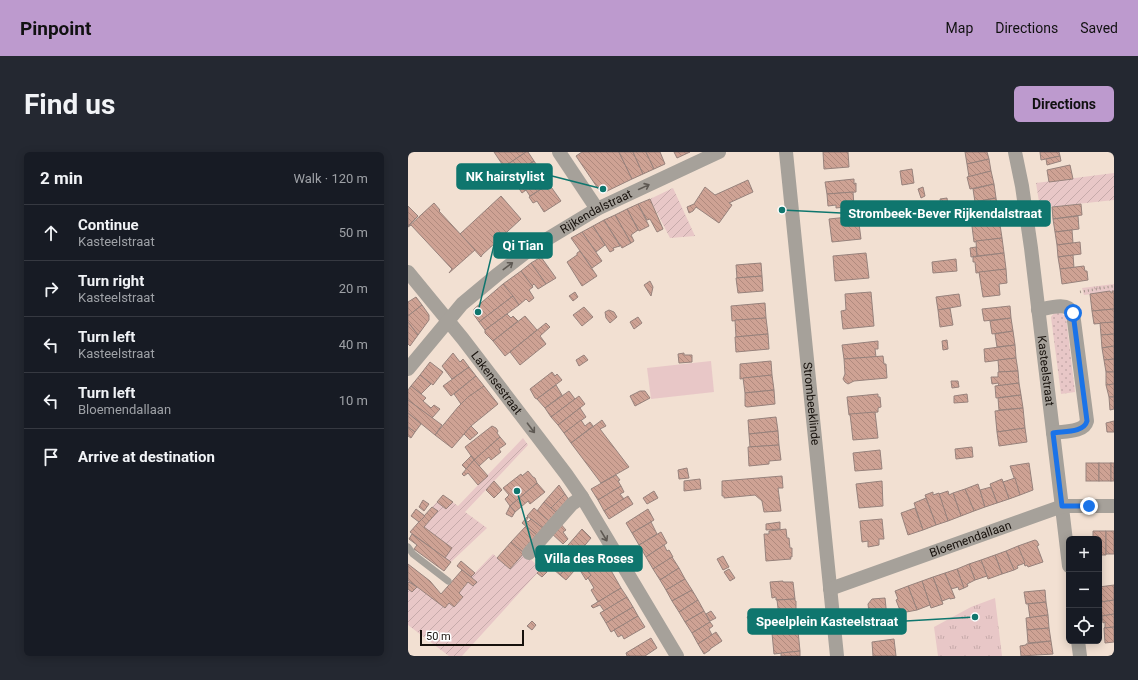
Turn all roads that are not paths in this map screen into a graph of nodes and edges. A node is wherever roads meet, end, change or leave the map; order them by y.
1 (558, 152) edge
2 (786, 152) edge
3 (1015, 152) edge
4 (712, 153) edge
5 (597, 209) junction
6 (408, 272) edge
7 (1038, 310) junction
8 (448, 320) junction
9 (408, 369) edge
10 (1053, 433) junction
11 (582, 497) junction
12 (1062, 506) junction
13 (1114, 506) edge
14 (1066, 540) edge
15 (408, 547) edge
16 (529, 553) dead end
17 (448, 581) dead end
18 (830, 589) junction
19 (1078, 644) edge
20 (677, 656) edge
21 (837, 656) edge
22 (1080, 656) edge

1 - 5 street
2 - 18 street, Strombeeklinde
3 - 7 street, Kasteelstraat
5 -> 4 street, Rijkendalstraat
8 -> 5 street, Rijkendalstraat
6 - 8 street, Lakensestraat
7 - 10 street, Kasteelstraat
7 - 10 street
8 - 9 street, Rijkendalstraat
8 -> 11 street, Lakensestraat
10 - 12 street, Kasteelstraat
11 - 16 street
11 -> 20 street, Lakensestraat
12 - 13 street, Bloemendallaan
12 - 14 street, Kasteelstraat
12 - 18 street, Bloemendallaan
15 - 17 lane
18 - 21 street, Strombeeklinde
19 - 22 street

